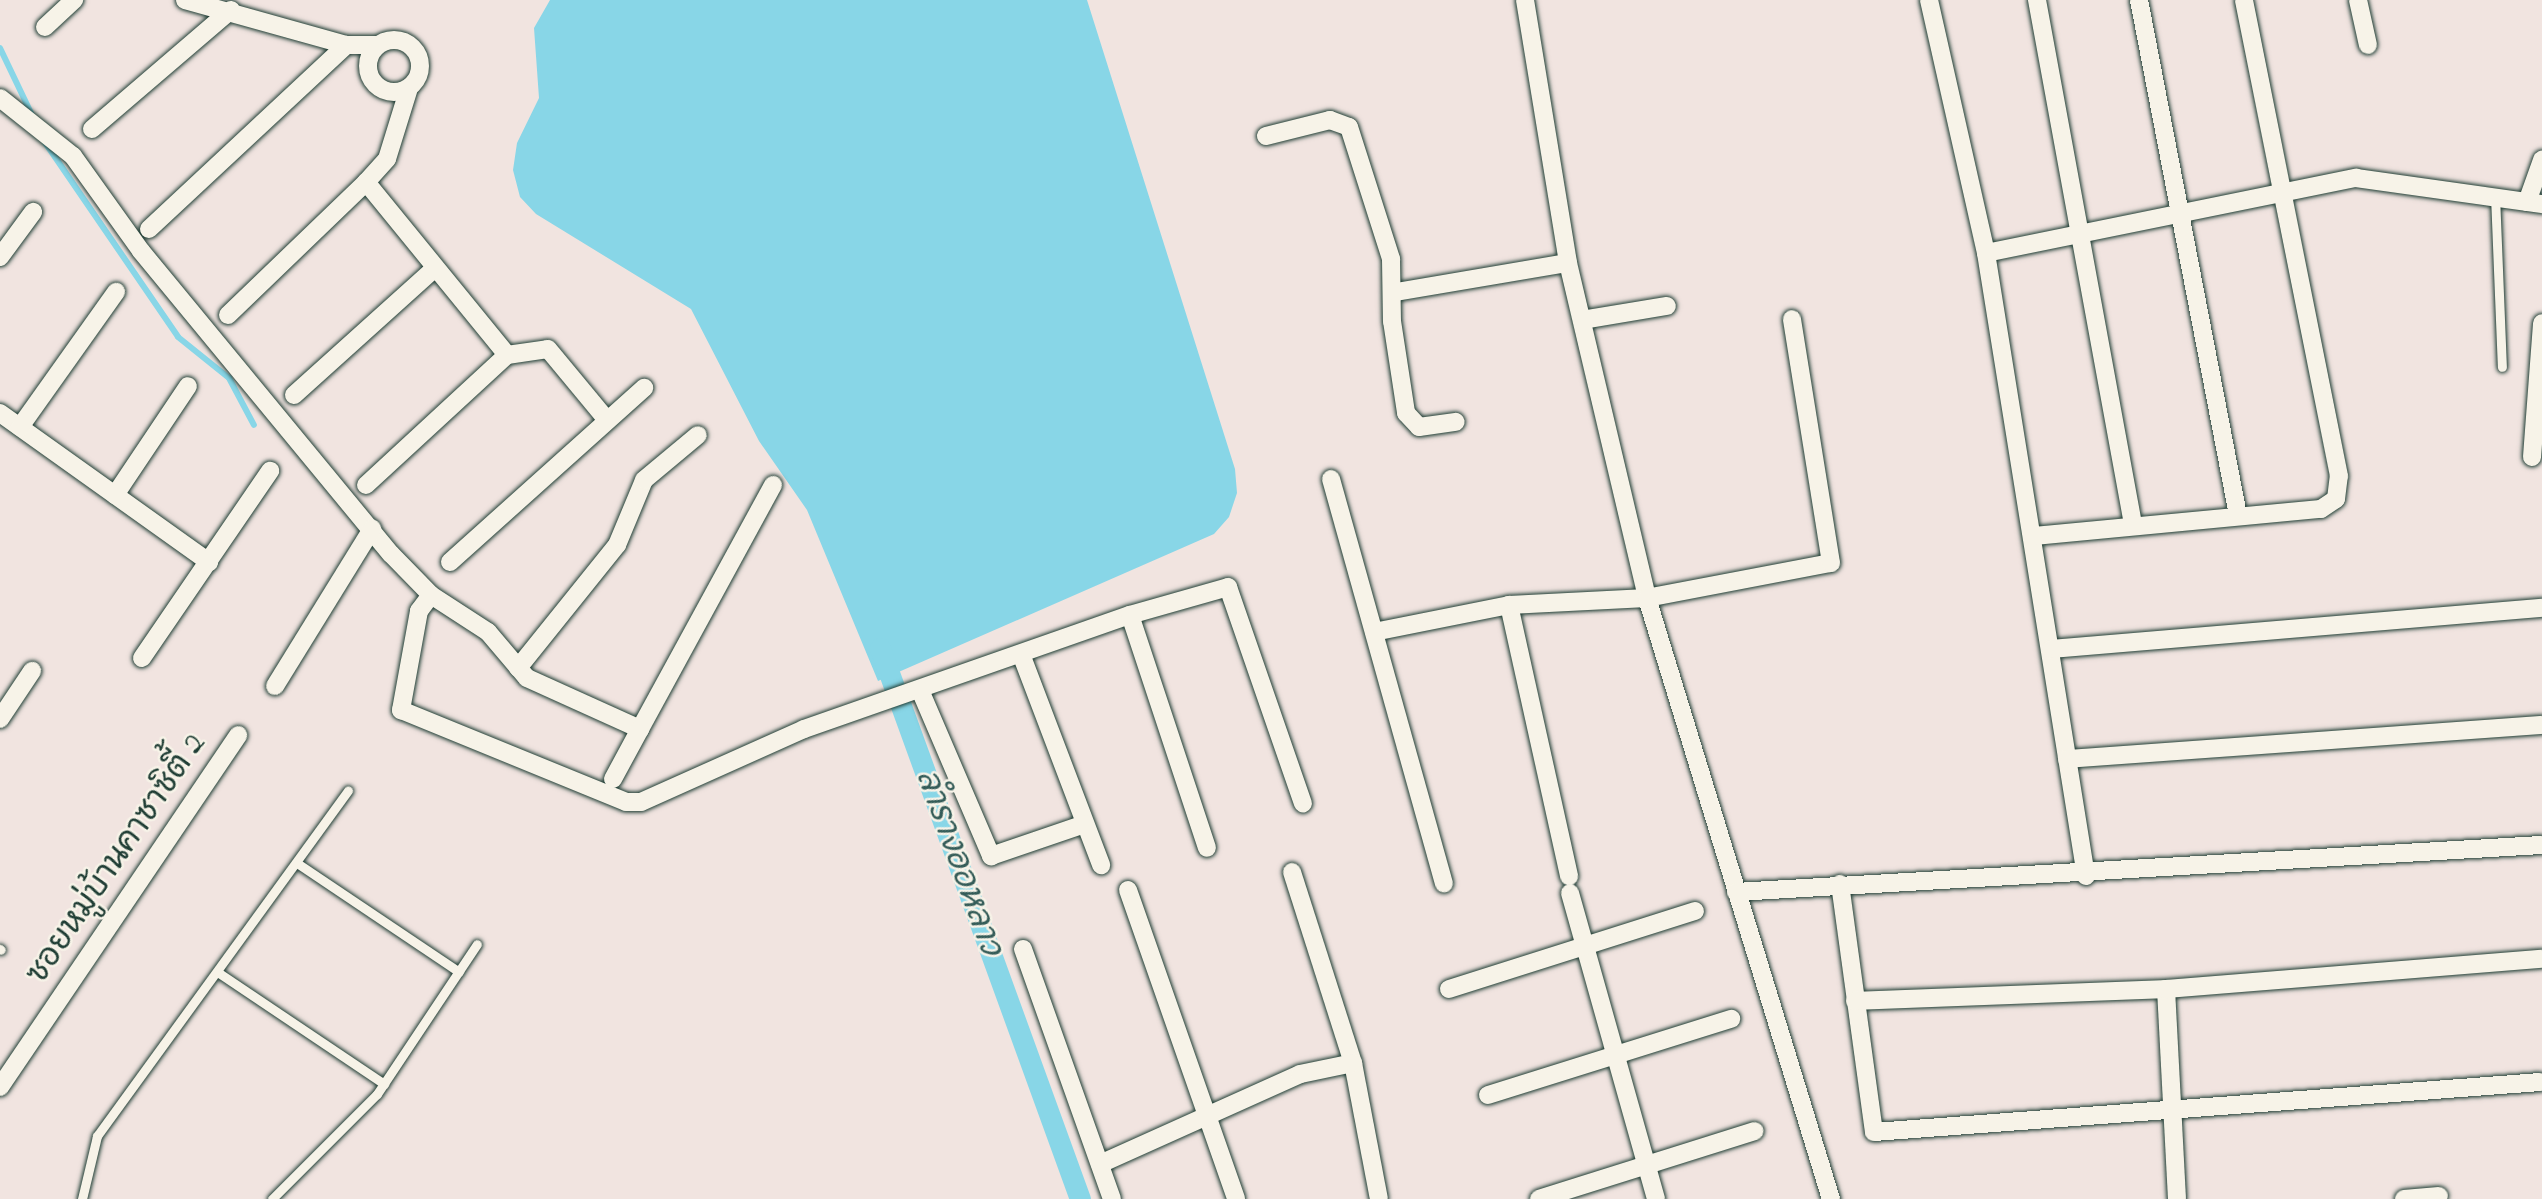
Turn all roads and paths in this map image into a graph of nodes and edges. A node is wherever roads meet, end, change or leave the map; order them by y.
1 (74, 0) edge
2 (185, 0) edge
3 (1525, 0) edge
4 (1929, 0) edge
5 (2037, 0) edge
6 (2139, 0) edge
7 (2244, 0) edge
8 (2358, 0) edge
9 (231, 10) junction
10 (45, 27) dead end
11 (346, 45) junction
12 (377, 45) junction
13 (2368, 46) dead end
14 (409, 88) junction
15 (0, 98) edge
16 (92, 129) dead end
17 (1266, 136) dead end
18 (2542, 160) edge
19 (366, 182) junction
20 (2495, 193) junction
21 (2278, 194) junction
22 (2534, 203) edge
23 (33, 212) dead end
24 (2179, 214) junction
25 (149, 229) dead end
26 (2080, 232) junction
27 (1986, 254) junction
28 (0, 257) edge
29 (1568, 263) junction
30 (433, 270) junction
31 (116, 292) dead end
32 (1396, 292) junction
33 (1667, 306) dead end
34 (228, 315) dead end
35 (1791, 319) dead end
36 (1582, 320) junction
37 (2542, 323) edge
38 (507, 355) junction
39 (2502, 367) dead end
40 (188, 386) dead end
41 (644, 388) dead end
42 (294, 395) dead end
43 (0, 413) edge
44 (607, 420) junction
45 (1456, 422) dead end
46 (20, 428) junction
47 (698, 435) dead end
48 (2532, 457) dead end
49 (270, 471) dead end
50 (1331, 479) dead end
51 (366, 485) dead end
52 (773, 485) dead end
53 (115, 495) junction
54 (2238, 515) junction
55 (2133, 524) junction
56 (372, 529) junction
57 (2034, 536) junction
58 (209, 562) junction
59 (450, 562) dead end
60 (431, 595) junction
61 (1647, 598) junction
62 (1509, 605) junction
63 (2542, 608) edge
64 (1130, 615) junction
65 (1374, 632) junction
66 (2051, 649) junction
67 (1021, 654) junction
68 (142, 658) dead end
69 (518, 668) junction
70 (32, 671) dead end
71 (275, 686) dead end
72 (920, 690) junction
73 (0, 719) edge
74 (2542, 725) edge
75 (640, 729) junction
76 (238, 734) dead end
77 (2067, 759) junction
78 (613, 779) dead end
79 (348, 791) dead end
80 (1304, 803) dead end
81 (1085, 824) junction
82 (2542, 845) edge
83 (1207, 848) dead end
84 (297, 863) junction
85 (1101, 865) dead end
86 (1293, 872) dead end
87 (2085, 876) junction
88 (1444, 883) dead end
89 (1840, 884) junction
90 (1128, 890) dead end
91 (1736, 892) junction
92 (1695, 911) dead end
93 (477, 943) dead end
94 (1023, 949) dead end
95 (1583, 950) junction
96 (2542, 959) edge
97 (459, 972) junction
98 (219, 973) junction
99 (1449, 989) dead end
100 (2166, 989) junction
101 (1855, 1002) junction
102 (1731, 1019) dead end
103 (1613, 1057) junction
104 (1353, 1063) junction
105 (2540, 1082) dead end
106 (384, 1084) junction
107 (0, 1087) edge
108 (1488, 1095) dead end
109 (2171, 1108) junction
110 (1206, 1117) junction
111 (1755, 1131) dead end
112 (1100, 1164) junction
113 (1647, 1168) junction
114 (2439, 1196) dead end
115 (82, 1199) edge
116 (272, 1199) edge
117 (1112, 1199) edge
118 (1236, 1199) edge
119 (1380, 1199) edge
120 (1539, 1199) edge
121 (1656, 1199) edge
122 (1831, 1199) edge
123 (2177, 1199) edge
124 (2404, 1199) edge

1 - 10 street
2 - 9 street
3 - 29 street
4 - 27 street
5 - 26 street
6 - 24 street
7 - 21 street
8 - 13 street
9 - 11 street
9 - 16 street
11 - 12 street
11 - 25 street
12 - 14 street
12 - 14 street
14 - 19 street
15 - 56 street
17 - 32 street
18 - 22 street
19 - 30 street
19 - 34 street
20 - 21 street
20 - 22 street
20 - 39 lane
21 - 24 street
21 - 54 street
23 - 28 street
24 - 26 street
24 - 54 street
26 - 27 street
26 - 55 street
27 - 57 street
29 - 32 street
29 - 36 street
30 - 38 street
30 - 42 street
31 - 46 street
32 - 45 street
33 - 36 street
35 - 61 street
36 - 61 street
37 - 48 street
38 - 44 street
38 - 51 street
40 - 53 street
41 - 44 street
43 - 46 street
44 - 59 street
46 - 53 street
47 - 69 street
49 - 58 street
50 - 65 street
52 - 75 street
53 - 58 street
54 - 55 street
55 - 57 street
56 - 60 street
56 - 71 street
57 - 66 street
58 - 68 street
60 - 69 street
60 - 72 street
61 - 62 street
61 - 91 street
62 - 65 street
62 - 95 street
63 - 66 street
64 - 67 street
64 - 80 street
64 - 83 street
65 - 88 street
66 - 77 street
67 - 72 street
67 - 81 street
69 - 75 street
70 - 73 street
72 - 81 street
74 - 77 street
75 - 78 street
76 - 107 street, ซอยหมู่บ้านคาซาซิตี้ 2
77 - 87 street
79 - 84 lane
81 - 85 street
82 - 87 street
84 - 97 lane
84 - 98 lane
86 - 104 street
87 - 89 street
89 - 91 street
89 - 101 street
90 - 110 street
91 - 122 street
92 - 95 street
93 - 97 lane
94 - 112 street
95 - 99 street
95 - 103 street
96 - 100 street
97 - 106 lane
98 - 106 lane
98 - 115 lane
100 - 101 street
100 - 109 street
101 - 109 street
102 - 103 street
103 - 108 street
103 - 113 street
104 - 110 street
104 - 119 street
105 - 109 street
106 - 116 lane
109 - 123 street
110 - 112 street
110 - 118 street
111 - 113 street
112 - 117 street
113 - 120 street
113 - 121 street
114 - 124 street

